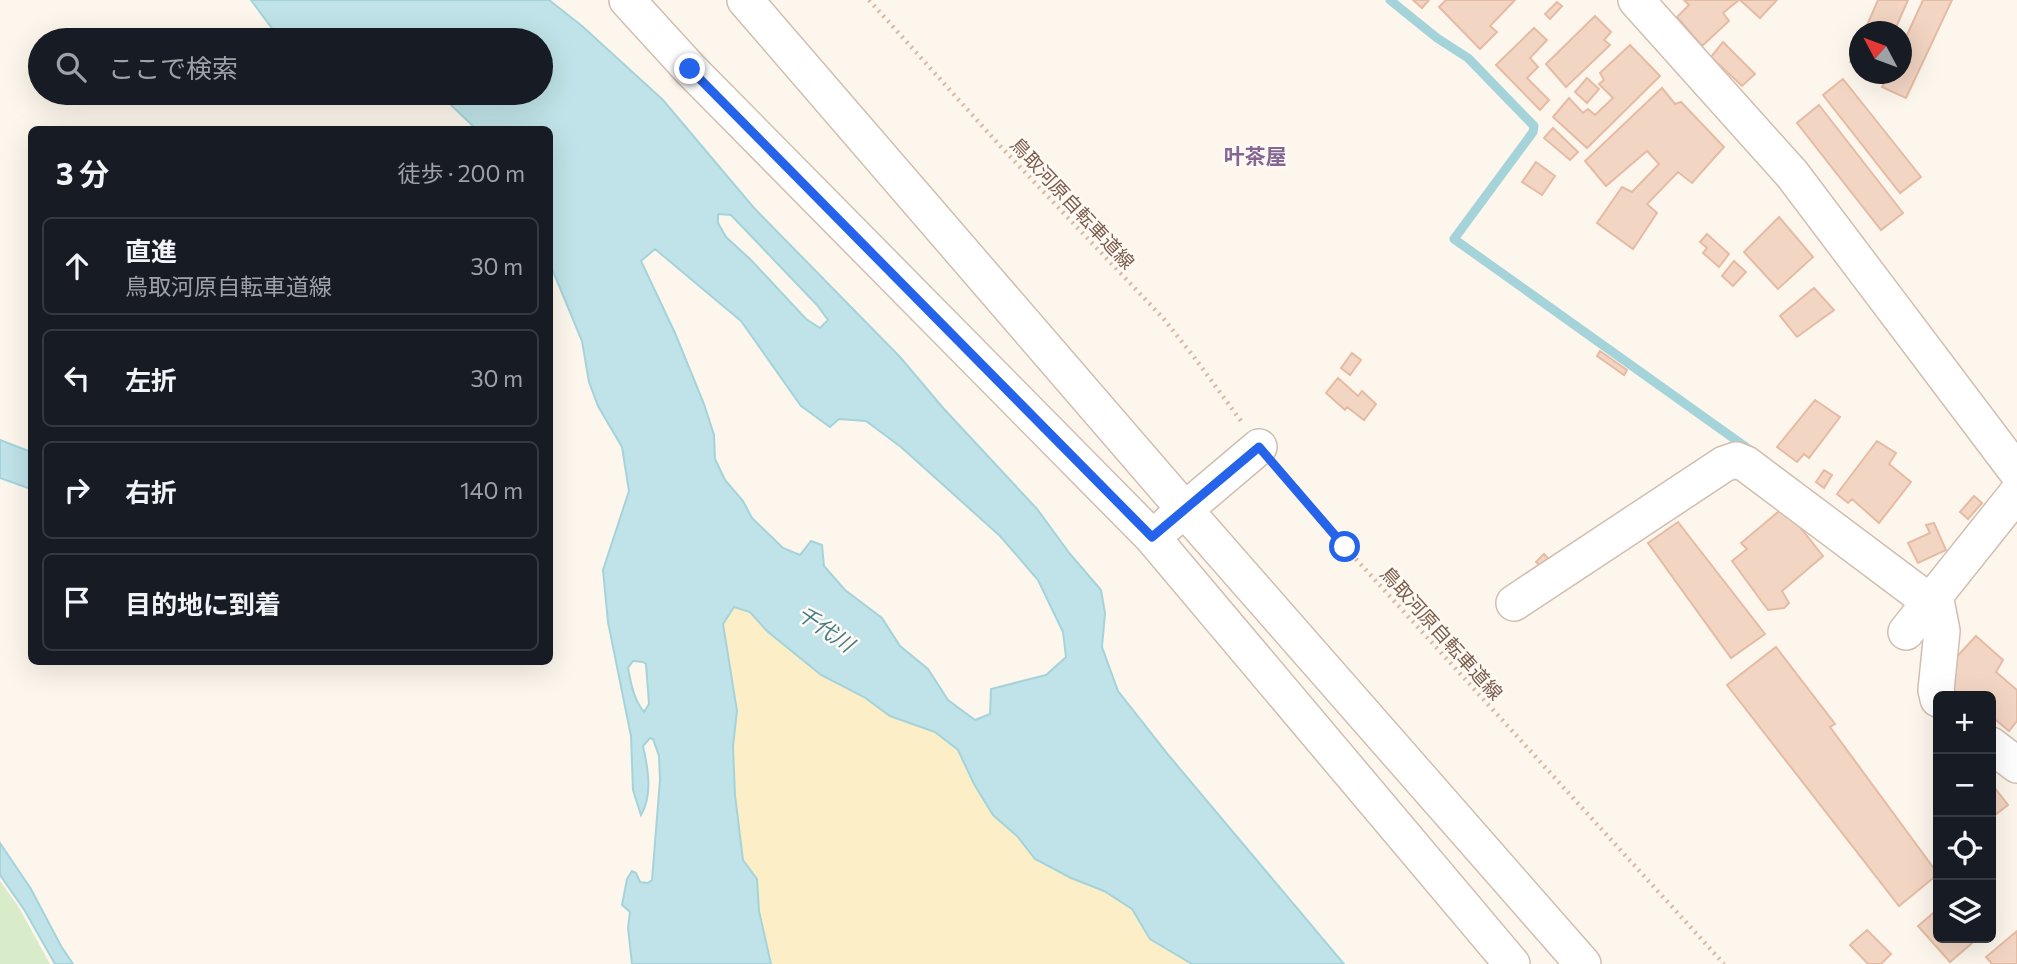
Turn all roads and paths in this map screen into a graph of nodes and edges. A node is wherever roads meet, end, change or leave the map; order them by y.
1 (627, 0) edge
2 (745, 0) edge
3 (869, 0) edge
4 (1636, 0) edge
5 (1259, 447) junction
6 (2017, 472) edge
7 (2017, 493) edge
8 (1185, 510) junction
9 (1152, 537) junction
10 (1933, 599) junction
11 (1514, 603) dead end
12 (1906, 632) dead end
13 (1936, 691) edge
14 (1996, 749) edge
15 (2017, 765) edge
16 (1512, 964) edge
17 (1583, 964) edge
18 (1724, 964) edge

1 - 9 street
2 - 8 street
3 - 5 path, 鳥取河原自転車道線
4 - 6 street
5 - 8 street
5 - 18 path, 鳥取河原自転車道線
7 - 10 street
8 - 9 street
8 - 17 street
9 - 16 street
10 - 11 street
10 - 12 street
10 - 13 street
14 - 15 street

